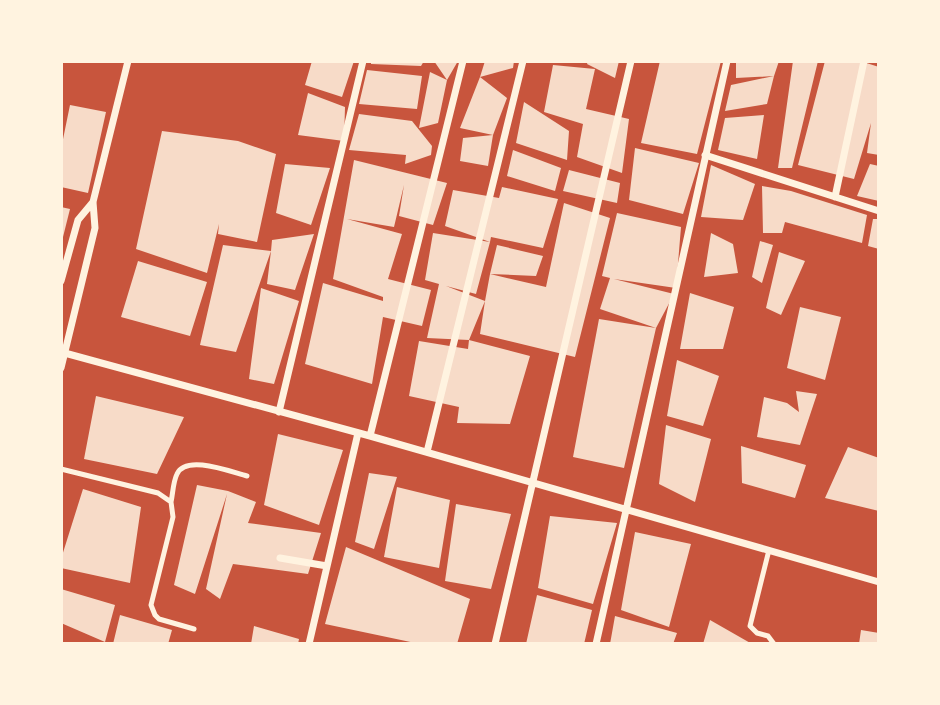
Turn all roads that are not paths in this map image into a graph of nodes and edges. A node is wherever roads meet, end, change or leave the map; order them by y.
1 (128, 61) edge
2 (363, 61) edge
3 (463, 61) edge
4 (523, 61) edge
5 (631, 61) edge
6 (727, 61) edge
7 (864, 61) edge
8 (705, 155) junction
9 (835, 197) junction
10 (93, 202) junction
11 (879, 211) edge
12 (61, 281) edge
13 (63, 352) edge
14 (61, 368) edge
15 (279, 411) junction
16 (358, 433) junction
17 (370, 436) junction
18 (427, 452) junction
19 (61, 468) edge
20 (247, 477) dead end
21 (532, 482) junction
22 (171, 502) junction
23 (628, 510) junction
24 (769, 550) junction
25 (280, 558) dead end
26 (327, 566) junction
27 (879, 582) edge
28 (194, 629) dead end
29 (309, 644) edge
30 (495, 644) edge
31 (596, 644) edge
32 (774, 644) edge

1 - 10 street
2 - 15 street
3 - 17 street
4 - 18 street
5 - 21 street
6 - 8 street
7 - 9 street
8 - 9 street
8 - 23 street
9 - 11 street
10 - 12 street
10 - 13 street
13 - 14 street
13 - 15 street
15 - 16 street
16 - 17 street
16 - 26 street
17 - 18 street
18 - 21 street
19 - 22 lane
20 - 22 lane
21 - 23 street
21 - 30 street
22 - 28 lane
23 - 24 street
23 - 31 street
24 - 27 street
24 - 32 lane
25 - 26 street
26 - 29 street

